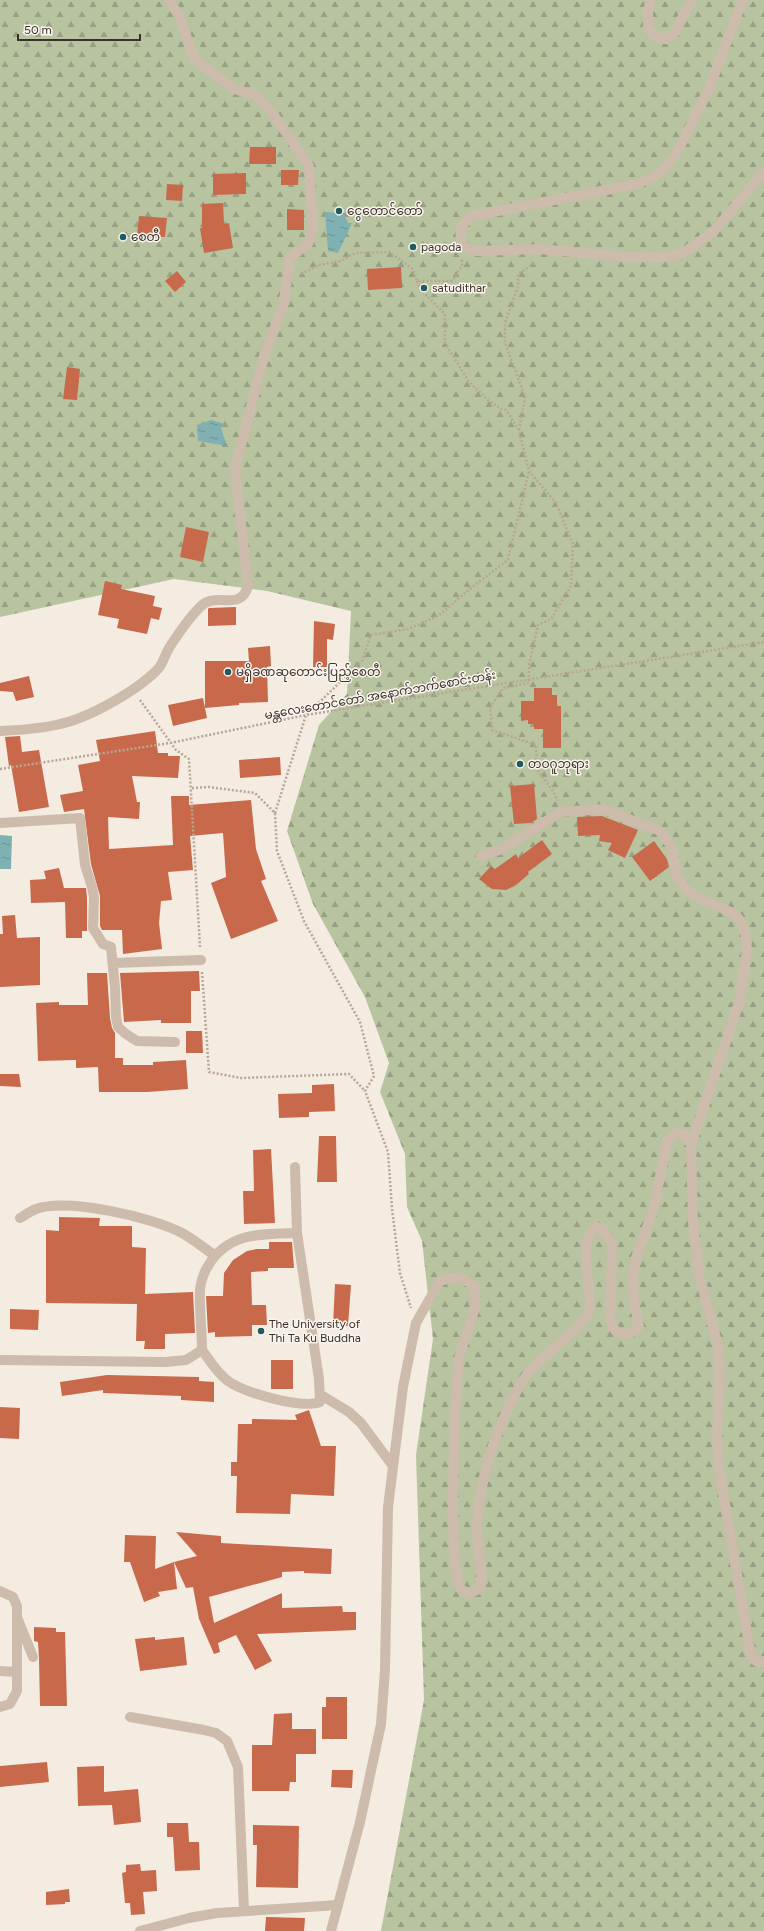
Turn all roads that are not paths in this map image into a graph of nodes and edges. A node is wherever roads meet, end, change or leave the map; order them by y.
1 (169, 0) edge
2 (652, 0) edge
3 (692, 0) edge
4 (743, 0) edge
5 (764, 172) edge
6 (0, 731) edge
7 (0, 823) edge
8 (481, 856) dead end
9 (201, 960) road end
10 (113, 963) junction
11 (175, 1042) dead end
12 (690, 1145) junction
13 (295, 1167) dead end
14 (20, 1218) dead end
15 (297, 1233) junction
16 (214, 1256) junction
17 (202, 1350) junction
18 (0, 1360) edge
19 (321, 1395) junction
20 (393, 1466) junction
21 (0, 1591) edge
22 (17, 1617) junction
23 (33, 1657) dead end
24 (764, 1661) edge
25 (0, 1671) edge
26 (17, 1672) junction
27 (0, 1707) edge
28 (130, 1717) dead end
29 (338, 1905) junction
30 (244, 1910) junction
31 (140, 1931) edge
32 (331, 1931) edge

1 - 6 street
2 - 3 street
4 - 5 street
7 - 10 street
8 - 12 street
9 - 10 street
10 - 11 street
12 - 20 street
12 - 24 street
13 - 15 street
14 - 16 street
15 - 16 street
15 - 19 street
16 - 17 street
17 - 18 street
17 - 19 street
19 - 20 street
20 - 29 street
21 - 22 street
22 - 23 street
22 - 26 street
25 - 26 street
26 - 27 street
28 - 30 street
29 - 30 street
29 - 32 street
30 - 31 street

